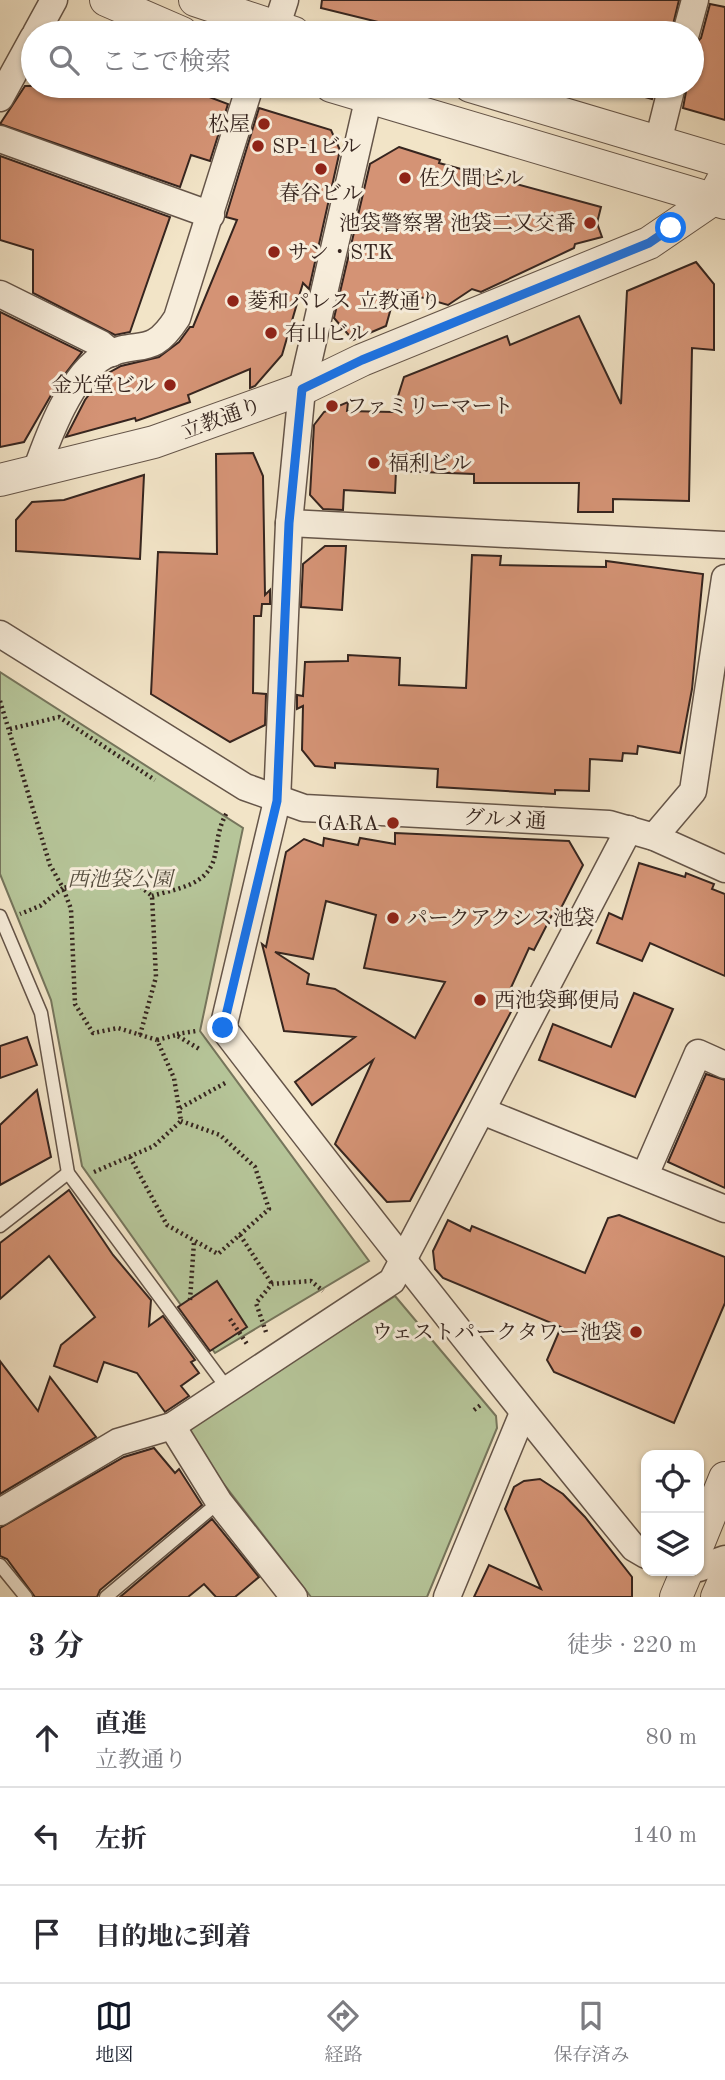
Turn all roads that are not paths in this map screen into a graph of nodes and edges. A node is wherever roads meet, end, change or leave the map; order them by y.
1 (54, 0) edge
2 (106, 0) edge
3 (195, 0) edge
4 (695, 0) edge
5 (285, 20) edge
6 (42, 21) edge
7 (154, 21) edge
8 (689, 21) edge
9 (21, 59) edge
10 (0, 97) edge
11 (246, 98) edge
12 (369, 98) edge
13 (376, 98) edge
14 (510, 98) edge
15 (669, 98) edge
16 (0, 139) edge
17 (658, 142) junction
18 (725, 162) edge
19 (721, 193) edge
20 (211, 215) junction
21 (0, 294) edge
22 (112, 353) junction
23 (302, 389) junction
24 (36, 471) junction
25 (0, 480) edge
26 (289, 523) junction
27 (725, 545) edge
28 (725, 578) edge
29 (0, 634) edge
30 (277, 801) junction
31 (641, 833) junction
32 (725, 869) edge
33 (1, 918) edge
34 (725, 1065) edge
35 (482, 1111) junction
36 (645, 1175) junction
37 (71, 1176) junction
38 (725, 1209) edge
39 (0, 1227) edge
40 (402, 1262) junction
41 (227, 1388) junction
42 (523, 1413) junction
43 (172, 1426) junction
44 (725, 1478) edge
45 (219, 1502) junction
46 (0, 1512) edge
47 (704, 1530) edge
48 (641, 1552) edge
49 (725, 1559) edge
50 (0, 1565) edge
51 (704, 1568) edge
52 (725, 1579) edge
53 (26, 1597) edge
54 (106, 1597) edge
55 (294, 1597) edge
56 (447, 1597) edge
57 (717, 1597) edge

1 - 6 street
2 - 7 street
3 - 5 street
4 - 8 street
9 - 10 street
11 - 20 street
12 - 23 street
13 - 19 street
14 - 17 street
15 - 17 street
16 - 20 street
17 - 18 street
19 - 23 street, 立教通り
20 - 22 street
21 - 22 street
22 - 24 street
23 - 24 street, 立教通り
23 - 26 street
24 - 25 street, 立教通り
26 - 27 street
26 - 30 street
28 - 31 street
29 - 30 street, グルメ通
30 - 31 street, グルメ通
30 - 40 street
31 - 32 street, グルメ通
31 - 35 street
33 - 37 lane
34 - 36 street
35 - 36 street
35 - 40 street
36 - 38 street
37 - 39 lane
37 - 41 lane
40 - 41 street
40 - 42 street
41 - 43 street
42 - 48 street
42 - 56 street
43 - 45 street
43 - 46 street
44 - 47 street
45 - 54 lane
45 - 55 street
49 - 51 street
50 - 53 lane
52 - 57 street

